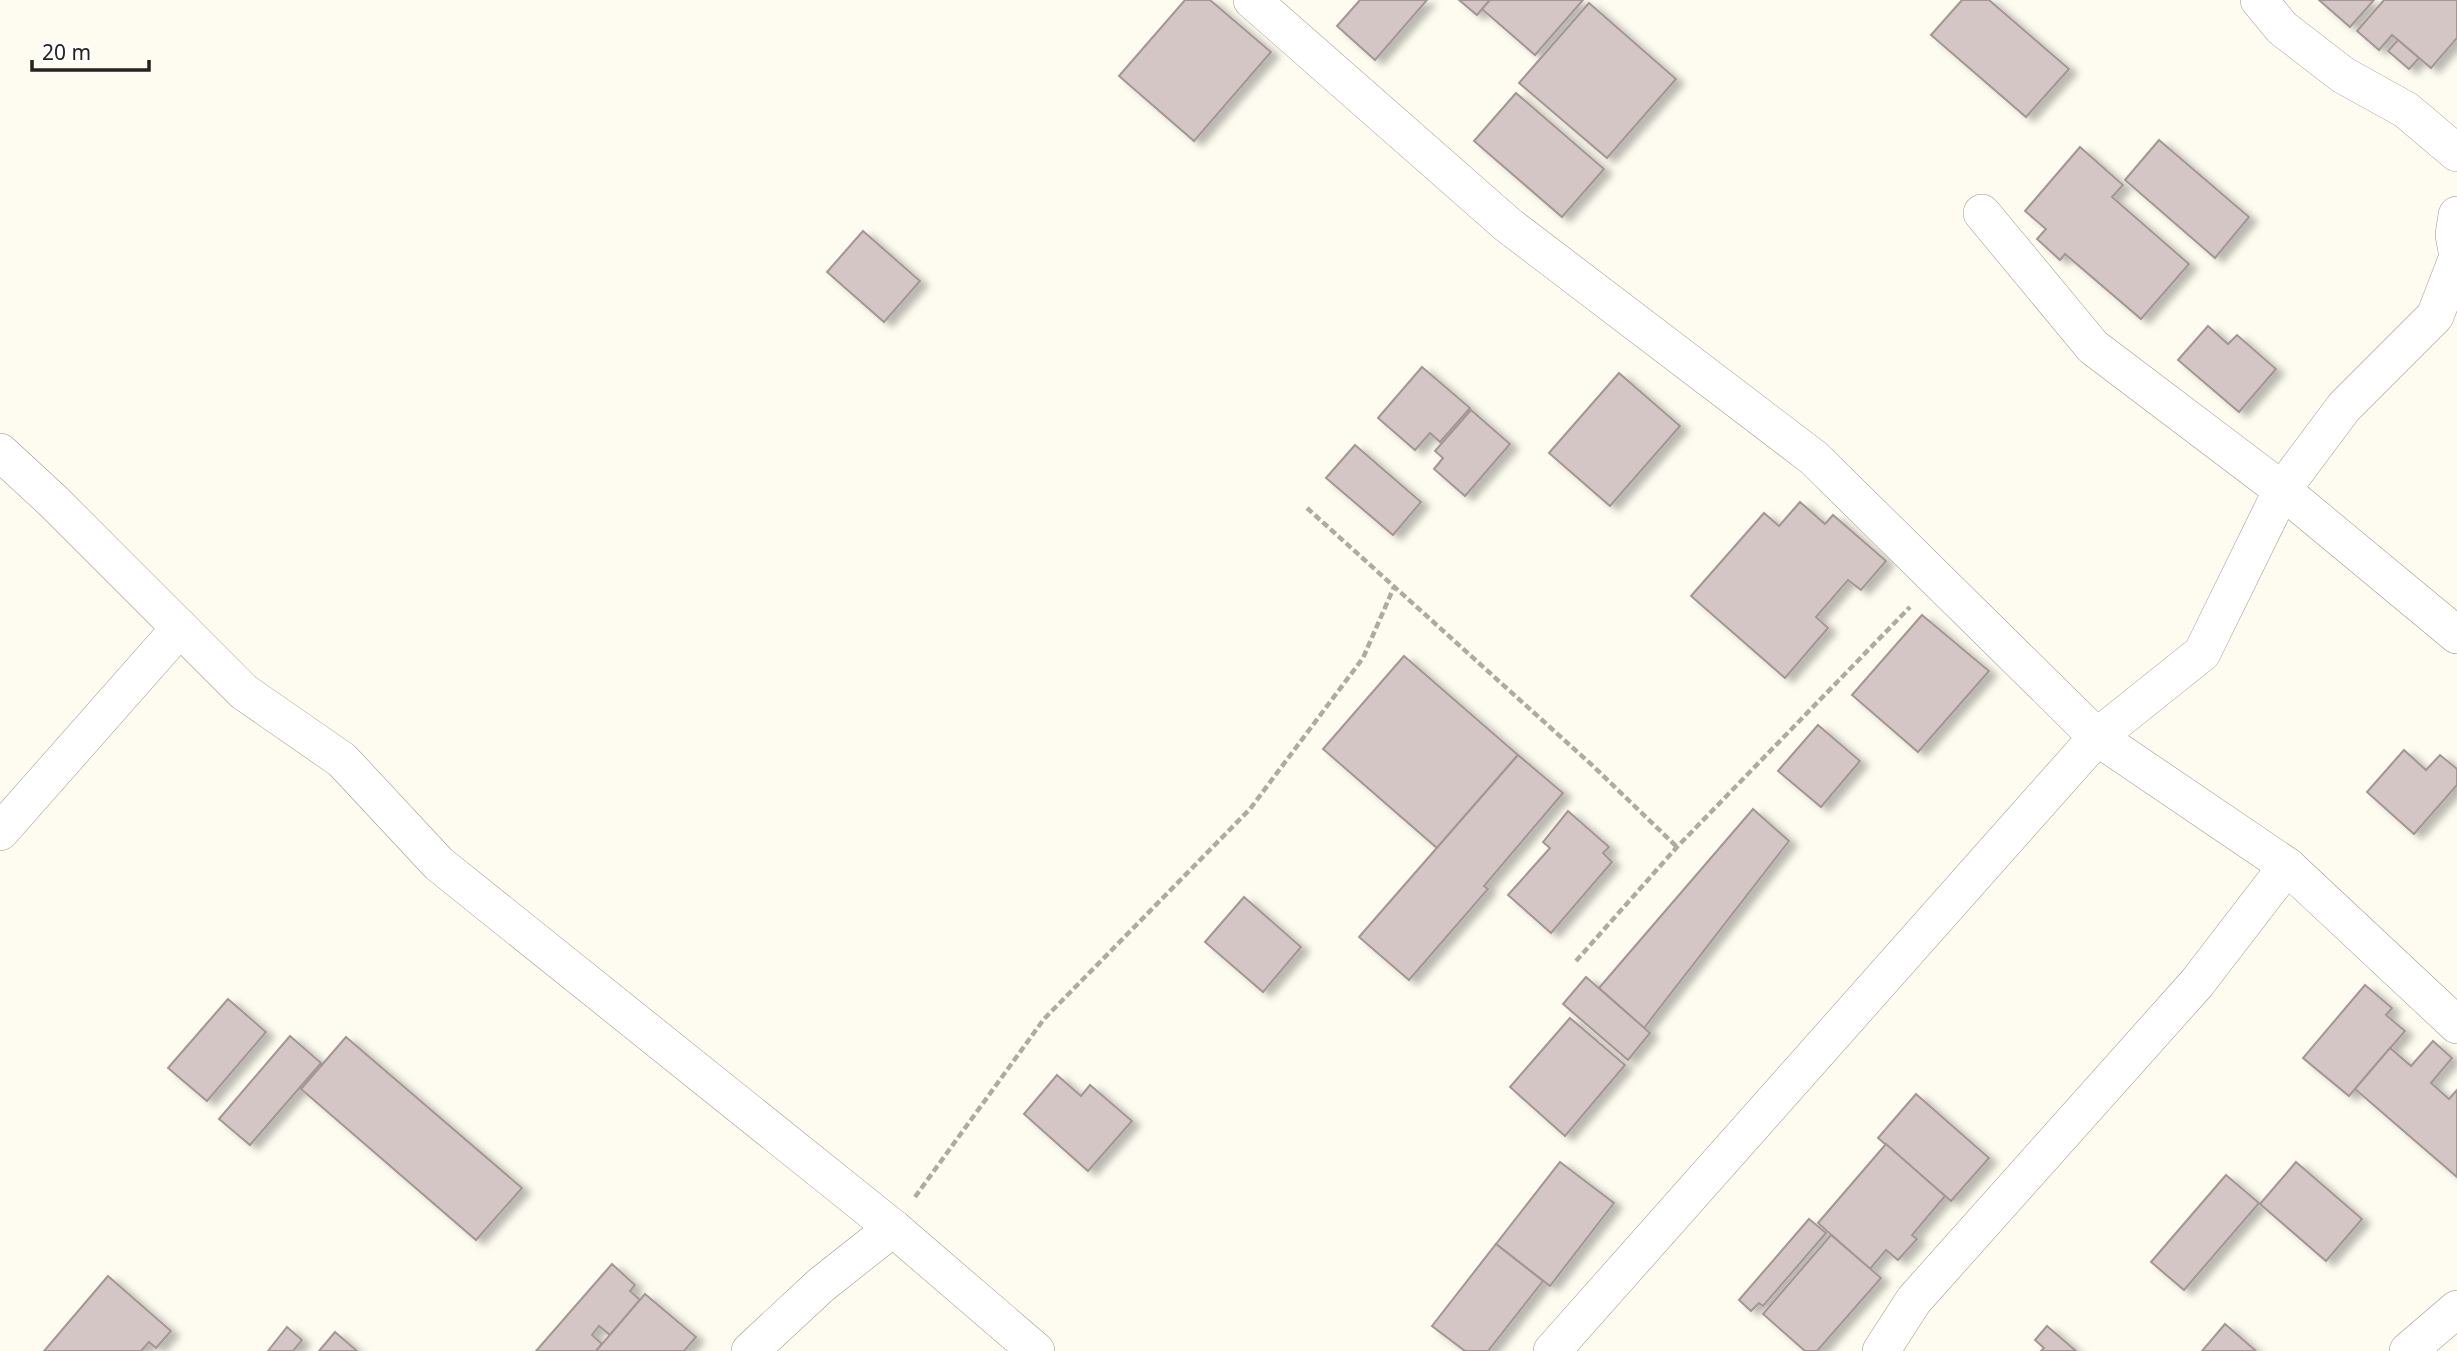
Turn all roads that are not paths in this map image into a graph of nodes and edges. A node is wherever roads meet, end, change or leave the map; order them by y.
1 (1252, 0) edge
2 (2259, 0) edge
3 (2457, 153) edge
4 (1982, 213) dead end
5 (2457, 215) edge
6 (2457, 251) edge
7 (2457, 260) edge
8 (0, 452) edge
9 (2282, 490) junction
10 (180, 628) junction
11 (2457, 635) edge
12 (2097, 737) junction
13 (0, 832) edge
14 (2287, 866) junction
15 (2457, 1025) edge
16 (893, 1228) junction
17 (2457, 1309) edge
18 (750, 1351) edge
19 (1036, 1351) edge
20 (1552, 1351) edge
21 (1881, 1351) edge
22 (2408, 1351) edge

1 - 12 street
2 - 3 street
4 - 9 street
5 - 6 street
7 - 9 street
8 - 10 street
9 - 11 street
9 - 12 street
10 - 13 street
10 - 16 street
12 - 14 street
12 - 20 street
14 - 15 street
14 - 21 street
16 - 18 street
16 - 19 street
17 - 22 street

